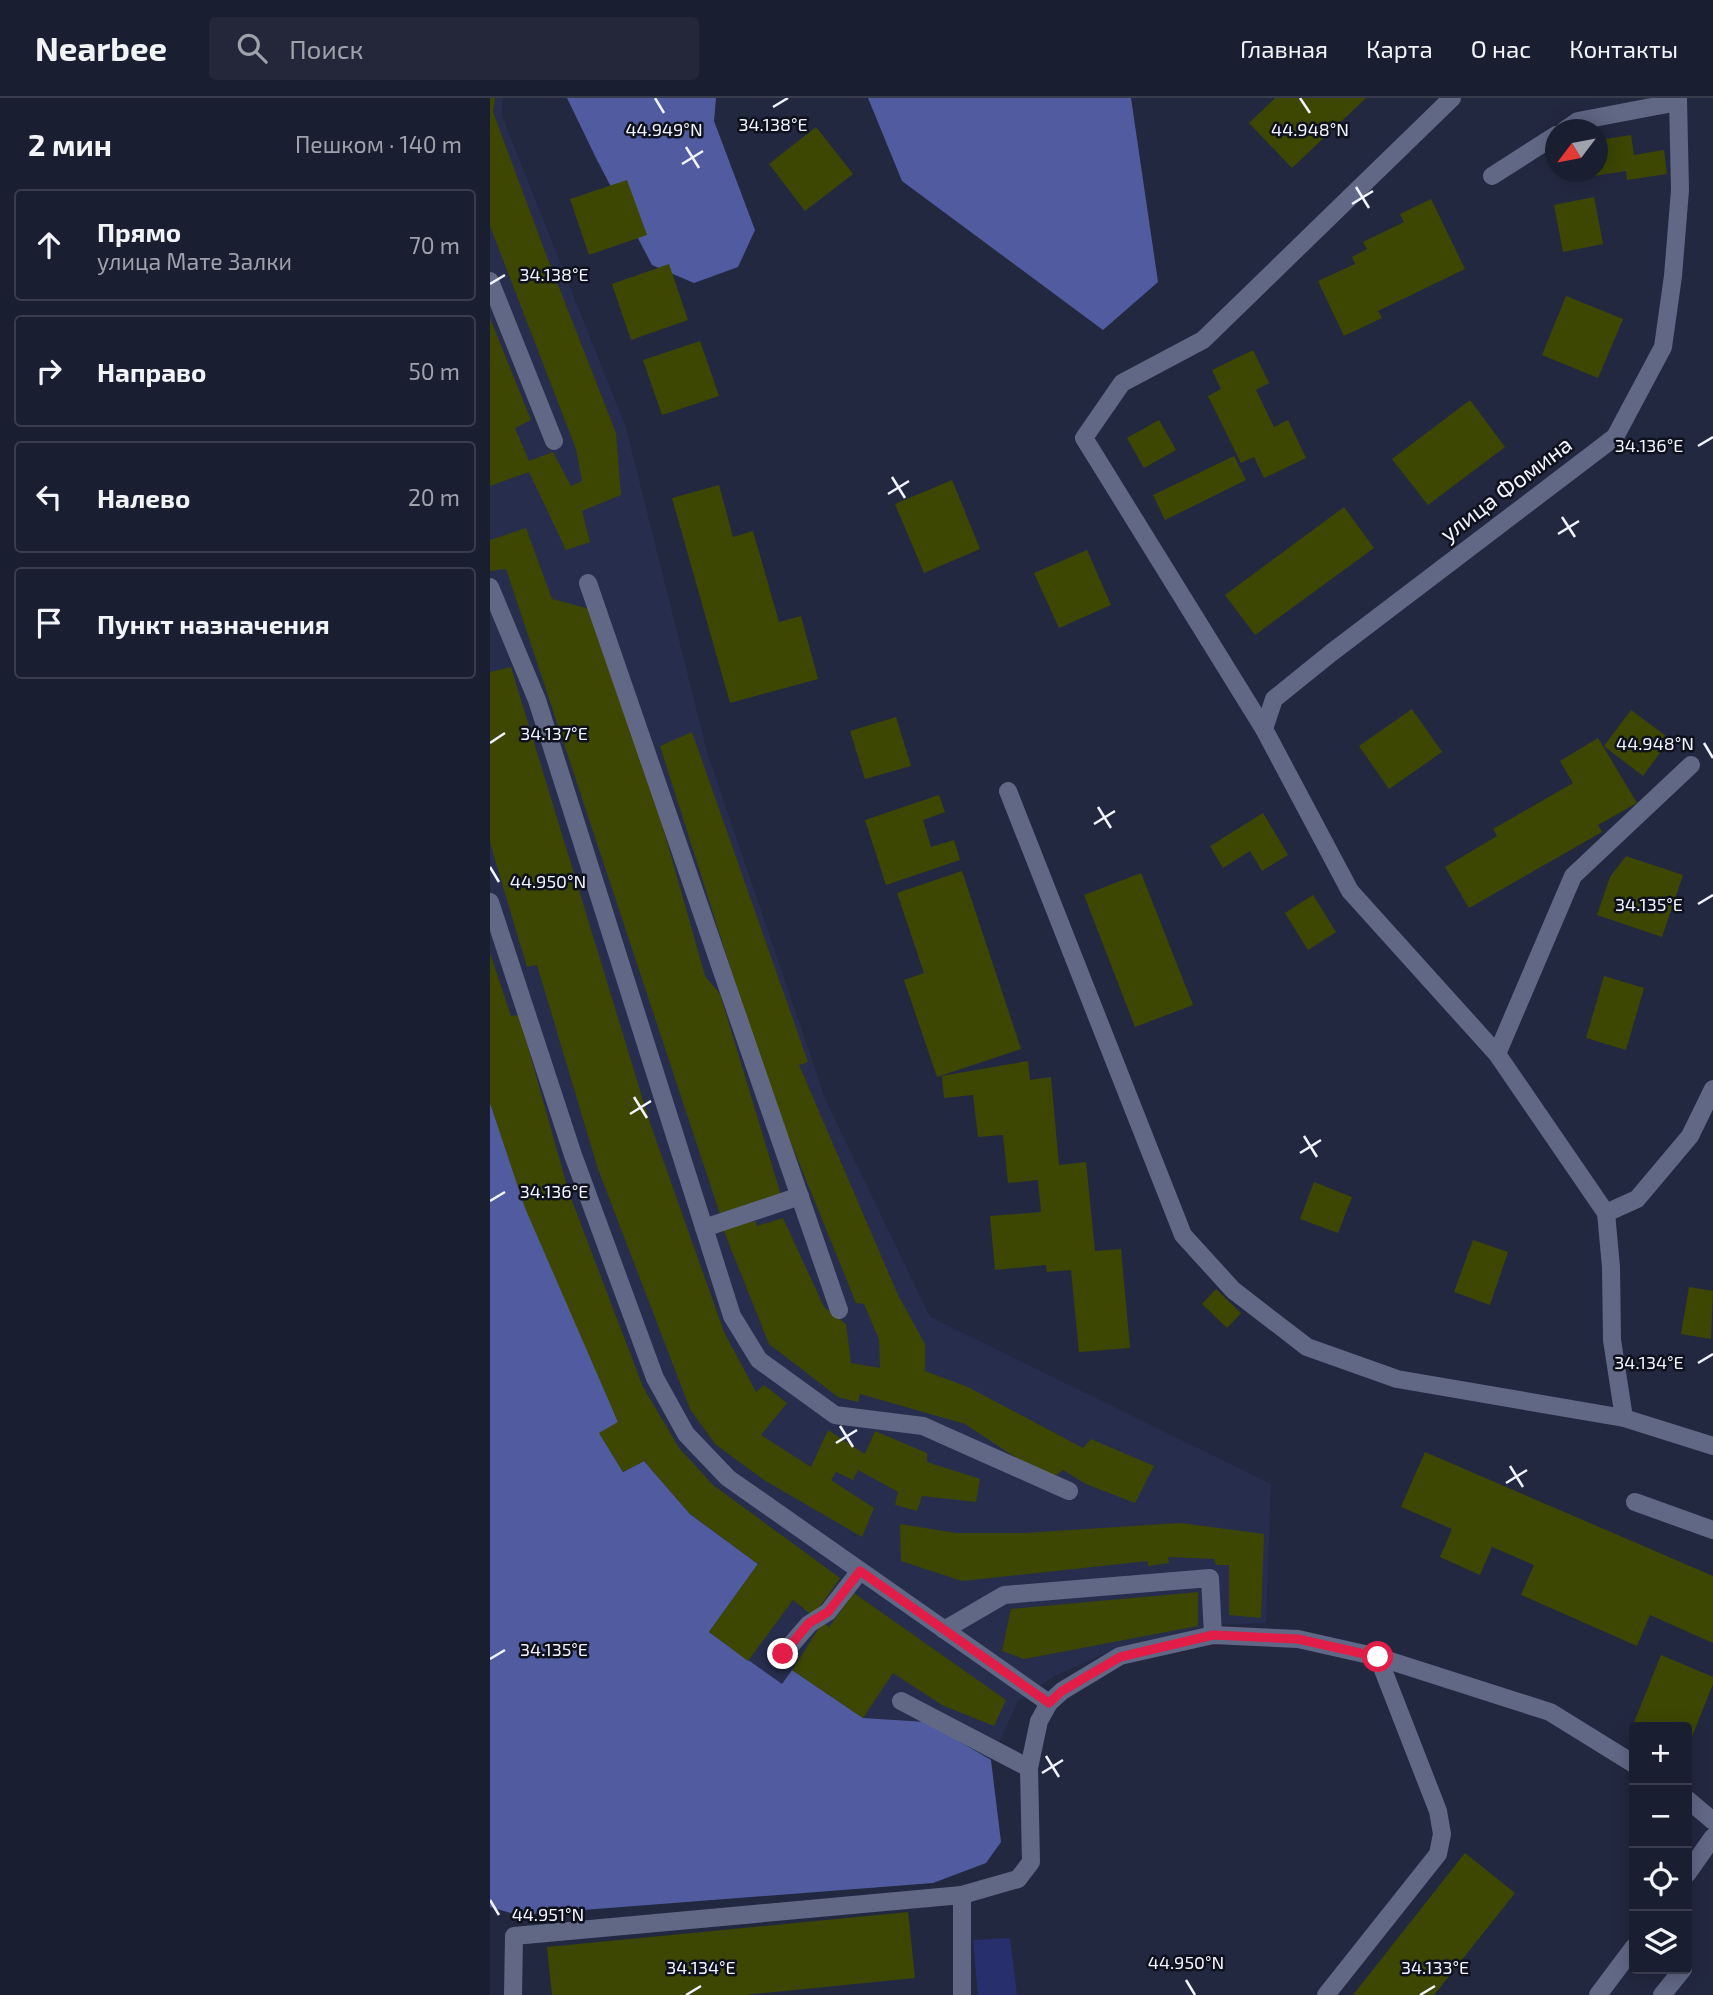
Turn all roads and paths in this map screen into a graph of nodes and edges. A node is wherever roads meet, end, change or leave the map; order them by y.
1 (1452, 98) edge
2 (1678, 100) edge
3 (1588, 119) edge
4 (1545, 142) edge
5 (1492, 176) dead end
6 (490, 281) edge
7 (554, 440) dead end
8 (588, 583) dead end
9 (490, 587) edge
10 (1264, 729) junction
11 (1691, 765) dead end
12 (1008, 791) dead end
13 (490, 902) edge
14 (1497, 1054) junction
15 (1713, 1089) edge
16 (800, 1196) junction
17 (1606, 1213) junction
18 (704, 1228) junction
19 (839, 1310) dead end
20 (1624, 1418) junction
21 (1713, 1446) edge
22 (1069, 1491) dead end
23 (1635, 1503) dead end
24 (1713, 1530) edge
25 (860, 1571) junction
26 (944, 1630) junction
27 (1213, 1635) junction
28 (783, 1654) dead end
29 (1378, 1657) junction
30 (901, 1701) dead end
31 (1049, 1703) junction
32 (1629, 1761) edge
33 (1029, 1768) junction
34 (1692, 1803) edge
35 (1713, 1821) edge
36 (1713, 1837) edge
37 (1692, 1867) edge
38 (962, 1895) junction
39 (1629, 1954) edge
40 (1679, 1974) edge
41 (513, 1995) edge
42 (962, 1995) edge
43 (1326, 1995) edge
44 (1598, 1995) edge
45 (1662, 1995) edge

1 - 10 street
2 - 3 street
2 - 10 street, улица Фомина
4 - 5 street
6 - 7 street
8 - 16 street
9 - 18 street
10 - 14 street
11 - 14 street
12 - 20 street
13 - 25 street
14 - 17 street
15 - 17 street
16 - 18 street
16 - 19 street
17 - 20 street
18 - 22 street
20 - 21 street
23 - 24 street
25 - 26 street
25 - 28 street
26 - 27 street
26 - 31 street
27 - 29 street
27 - 31 street
29 - 32 street
29 - 43 street
30 - 33 street
31 - 33 street
33 - 38 street
34 - 35 street
36 - 37 street
38 - 41 street
38 - 42 street
39 - 44 street
40 - 45 street

